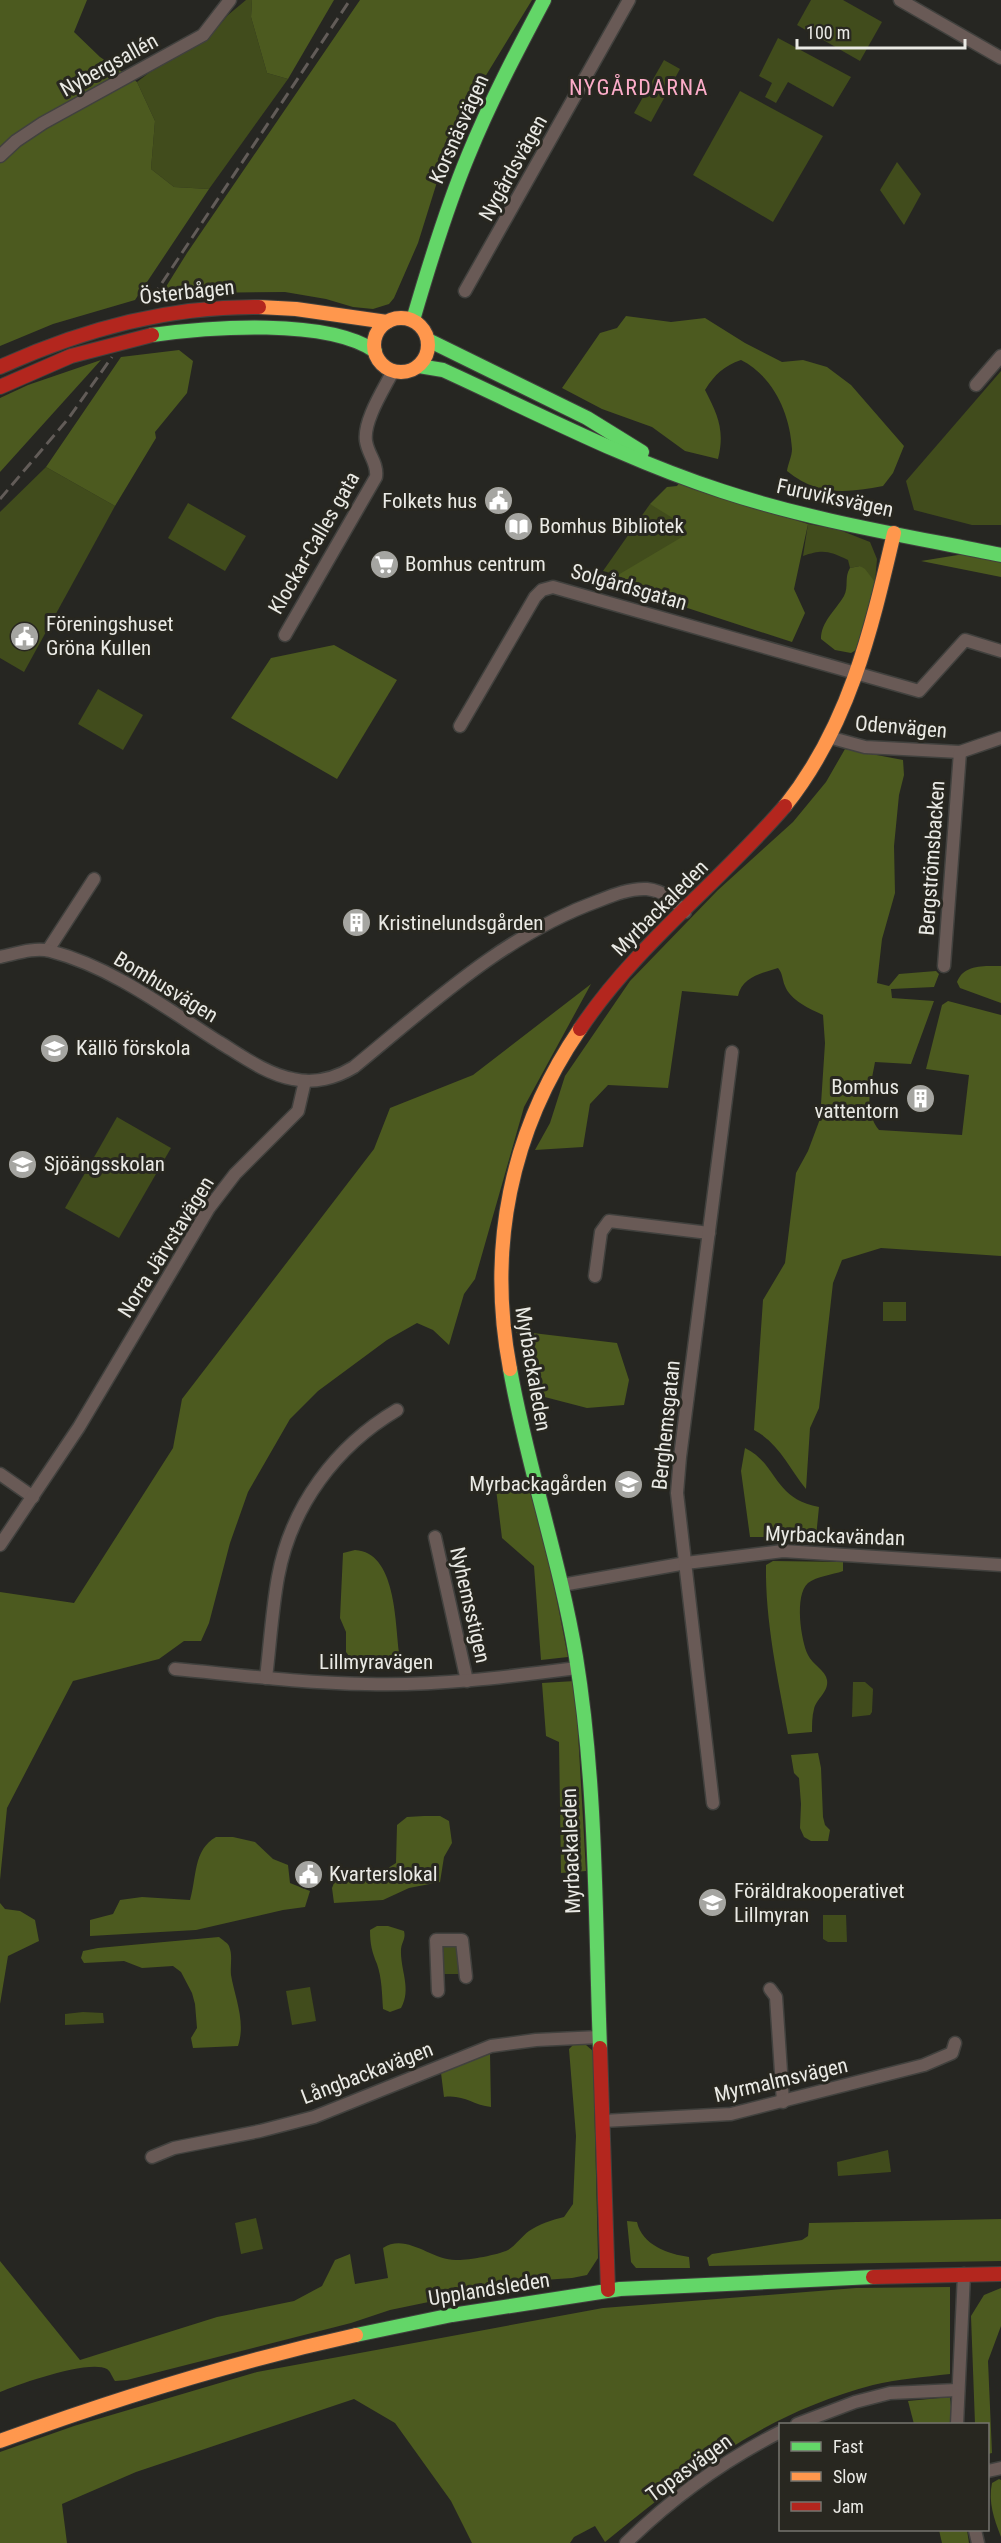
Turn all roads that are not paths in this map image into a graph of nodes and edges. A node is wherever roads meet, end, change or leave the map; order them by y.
1 (230, 0) edge
2 (544, 0) edge
3 (629, 0) edge
4 (900, 0) edge
5 (1001, 58) edge
6 (0, 156) edge
7 (465, 291) dead end
8 (407, 319) junction
9 (387, 322) junction
10 (428, 340) junction
11 (375, 351) junction
12 (1001, 356) edge
13 (419, 366) junction
14 (0, 367) edge
15 (393, 371) junction
16 (976, 385) dead end
17 (0, 387) edge
18 (664, 467) junction
19 (894, 533) junction
20 (1001, 555) edge
21 (285, 635) dead end
22 (1001, 651) edge
23 (857, 674) junction
24 (460, 726) dead end
25 (832, 738) junction
26 (1001, 738) edge
27 (960, 752) junction
28 (94, 879) dead end
29 (685, 912) junction
30 (48, 950) junction
31 (0, 957) edge
32 (944, 966) dead end
33 (732, 1052) dead end
34 (305, 1081) junction
35 (709, 1233) junction
36 (595, 1276) dead end
37 (398, 1410) dead end
38 (0, 1474) edge
39 (33, 1497) junction
40 (435, 1537) dead end
41 (0, 1545) edge
42 (686, 1563) junction
43 (1001, 1564) edge
44 (562, 1585) junction
45 (577, 1668) junction
46 (175, 1669) dead end
47 (266, 1678) junction
48 (467, 1681) junction
49 (713, 1803) dead end
50 (466, 1977) dead end
51 (770, 1989) dead end
52 (438, 1991) dead end
53 (598, 2037) junction
54 (954, 2043) dead end
55 (783, 2102) junction
56 (603, 2121) junction
57 (152, 2157) dead end
58 (964, 2274) junction
59 (1001, 2274) edge
60 (608, 2290) junction
61 (957, 2390) junction
62 (800, 2423) edge
63 (957, 2423) edge
64 (779, 2433) edge
65 (0, 2441) edge
66 (626, 2543) edge

1 - 6 street, Nybergsallén
2 - 8 street, Korsnäsvägen
3 - 7 street, Nygårdsvägen
4 - 5 street
8 - 9 street
8 - 10 street
9 - 11 street
9 - 14 street, Österbågen
10 - 13 street
10 - 18 street, Furuviksvägen
11 - 15 street
11 - 17 street, Österbågen
12 - 16 street
13 - 15 street
13 - 18 street, Furuviksvägen
15 - 21 street, Klockar-Calles gata
18 - 19 street, Furuviksvägen
19 - 20 street, Furuviksvägen
19 - 23 street, Myrbackaleden
22 - 23 street, Solgårdsgatan
23 - 24 street, Solgårdsgatan
23 - 25 street, Myrbackaleden
25 - 27 street, Odenvägen
25 - 29 street, Myrbackaleden
26 - 27 street, Odenvägen
27 - 32 street, Bergströmsbacken
28 - 30 street
29 - 34 street
29 - 44 street, Myrbackaleden
30 - 31 street, Bomhusvägen
30 - 34 street, Bomhusvägen
33 - 35 street, Berghemsgatan
34 - 39 street, Norra Järvstavägen
35 - 36 street
35 - 42 street, Berghemsgatan
37 - 47 street
38 - 39 street
39 - 41 street, Norra Järvstavägen
40 - 48 street, Nyhemsstigen
42 - 43 street, Myrbackavändan
42 - 44 street, Myrbackavändan
42 - 49 street, Berghemsgatan
44 - 45 street, Myrbackaleden
45 - 48 street, Lillmyravägen
45 - 53 street, Myrbackaleden
46 - 47 street, Lillmyravägen
47 - 48 street, Lillmyravägen
50 - 52 street
51 - 55 street
53 - 56 street, Myrbackaleden
53 - 57 street, Långbackavägen
54 - 55 street, Myrmalmsvägen
55 - 56 street, Myrmalmsvägen
56 - 60 street, Myrbackaleden
58 - 59 street, Upplandsleden
58 - 60 street, Upplandsleden
58 - 61 street
60 - 65 street, Upplandsleden
61 - 62 street
61 - 63 street
64 - 66 street, Topasvägen

